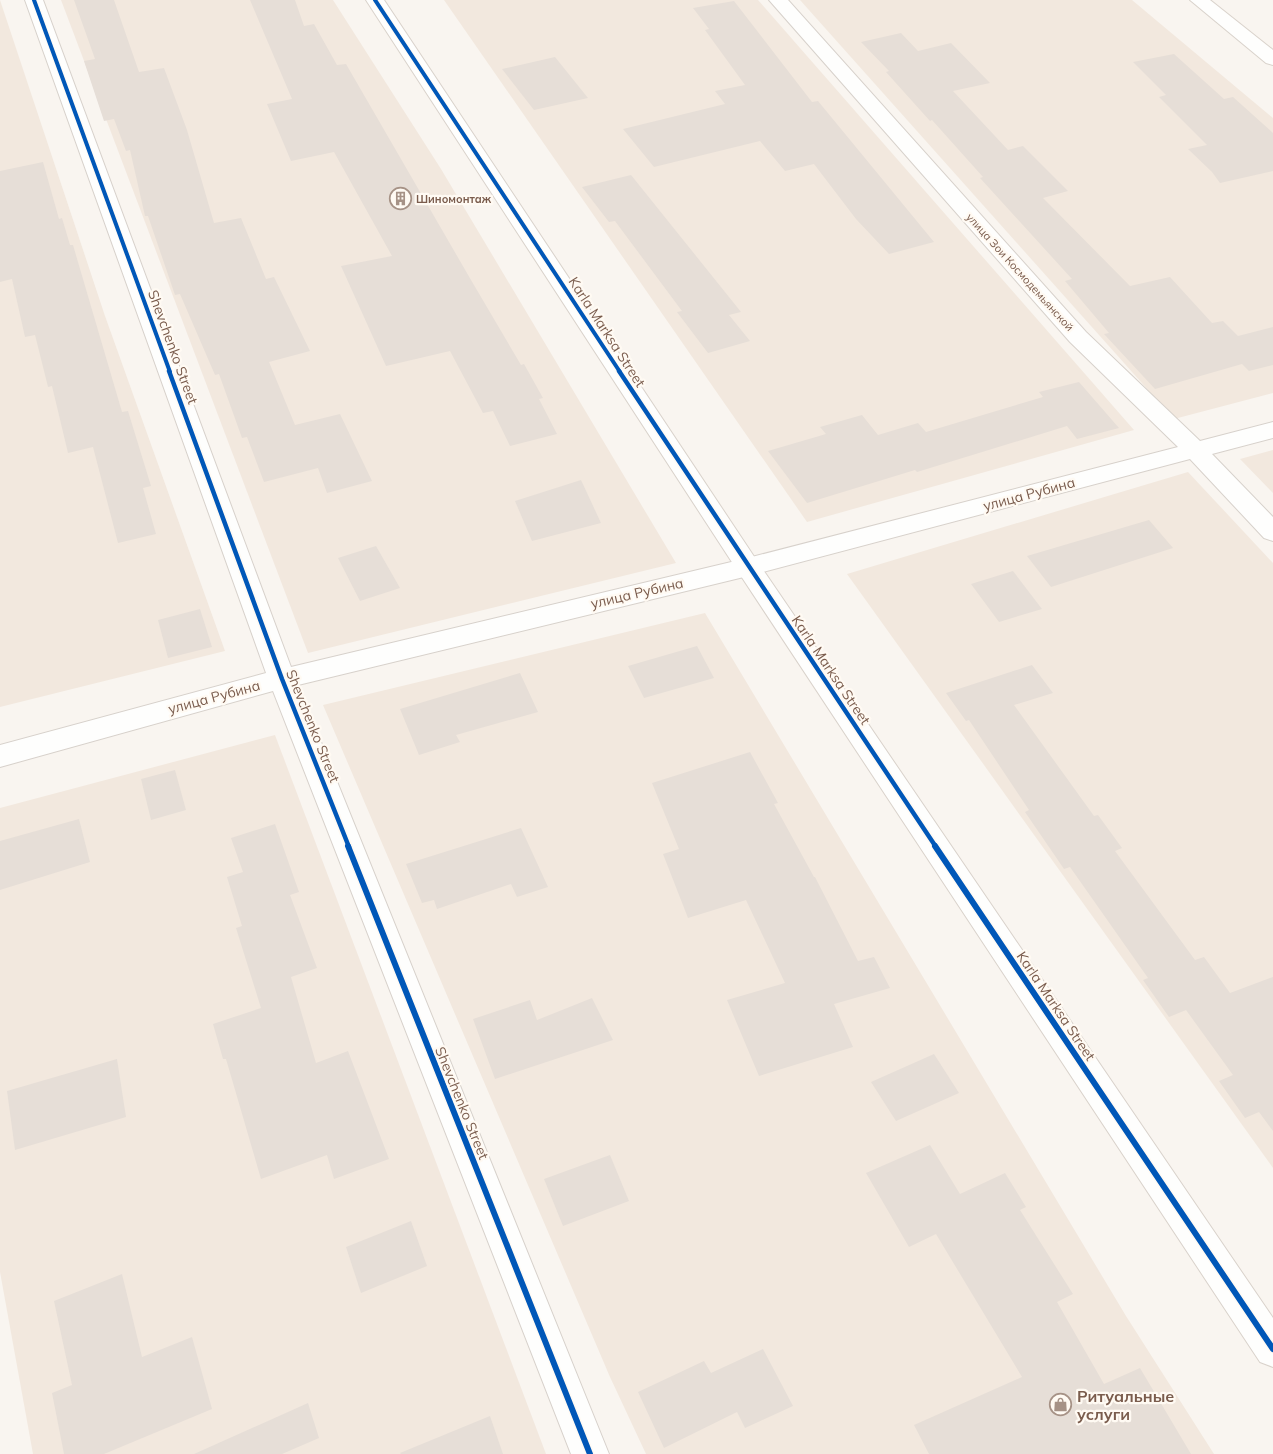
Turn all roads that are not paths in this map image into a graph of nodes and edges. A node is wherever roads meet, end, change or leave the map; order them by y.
1 (34, 0) edge
2 (375, 0) edge
3 (778, 0) edge
4 (1199, 0) edge
5 (1273, 59) edge
6 (1273, 430) edge
7 (1196, 451) junction
8 (1273, 532) edge
9 (748, 567) junction
10 (282, 678) junction
11 (0, 756) edge
12 (1273, 1349) edge
13 (590, 1454) edge

1 - 10 street, Shevchenko Street
2 - 9 street, Karla Marksa Street
3 - 7 street, улица Зои Космодемьянской
4 - 5 street
6 - 7 street, улица Рубина
7 - 8 street, улица Зои Космодемьянской
7 - 9 street, улица Рубина
9 - 10 street, улица Рубина
9 - 12 street, Karla Marksa Street
10 - 11 street, улица Рубина
10 - 13 street, Shevchenko Street

